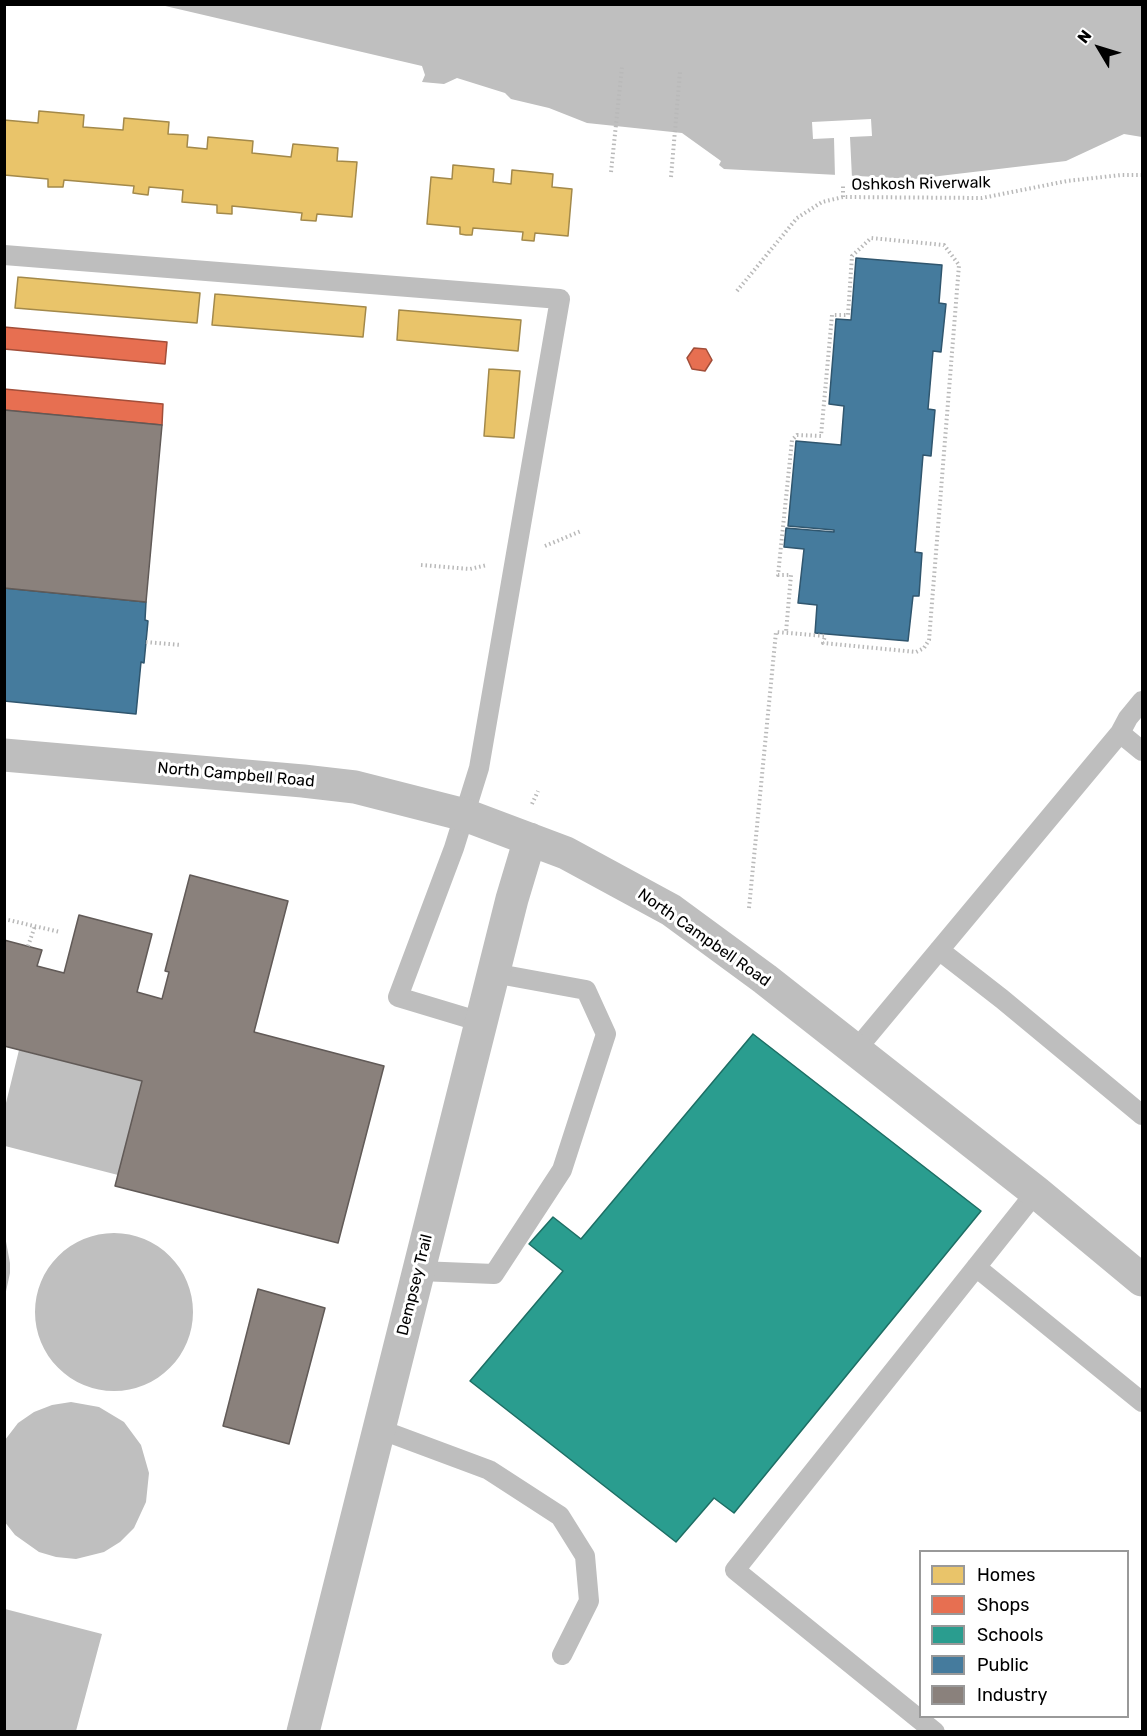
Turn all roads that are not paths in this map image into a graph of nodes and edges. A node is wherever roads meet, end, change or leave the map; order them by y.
1 (4, 255) edge
2 (1143, 700) edge
3 (1120, 733) junction
4 (1143, 751) edge
5 (4, 754) edge
6 (465, 815) junction
7 (530, 839) junction
8 (939, 951) junction
9 (493, 973) junction
10 (481, 1022) junction
11 (855, 1051) junction
12 (1143, 1115) edge
13 (1036, 1192) junction
14 (976, 1267) junction
15 (1139, 1270) edge
16 (418, 1271) junction
17 (1143, 1402) edge
18 (379, 1429) junction
19 (562, 1655) dead end
20 (303, 1731) edge
21 (935, 1731) edge

1 - 6 lane
2 - 3 lane
3 - 4 lane
3 - 8 lane
5 - 6 street, North Campbell Road
6 - 7 street, North Campbell Road
6 - 10 lane
7 - 9 street, Dempsey Trail
7 - 11 street, North Campbell Road
8 - 11 lane
8 - 12 lane
9 - 10 street, Dempsey Trail
9 - 16 lane
10 - 16 street, Dempsey Trail
11 - 13 street, North Campbell Road
13 - 14 lane
13 - 15 street, North Campbell Road
14 - 17 lane
14 - 21 lane
16 - 18 street, Dempsey Trail
18 - 19 lane
18 - 20 street, Dempsey Trail

